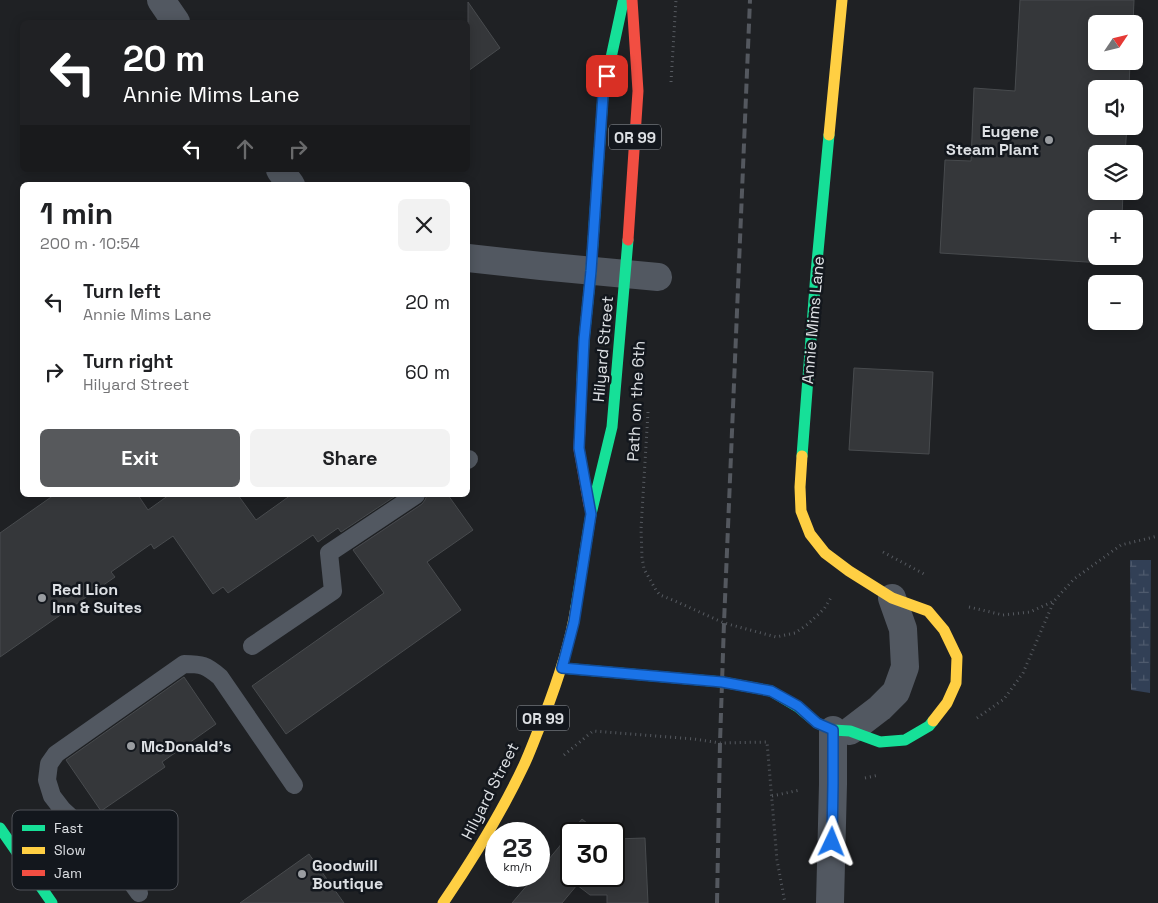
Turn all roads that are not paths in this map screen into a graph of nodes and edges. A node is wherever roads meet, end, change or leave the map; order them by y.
1 (161, 0) edge
2 (623, 0) edge
3 (632, 0) edge
4 (842, 0) edge
5 (175, 20) edge
6 (470, 258) edge
7 (591, 271) junction
8 (626, 274) junction
9 (658, 277) dead end
10 (413, 497) edge
11 (591, 514) junction
12 (892, 598) junction
13 (252, 646) dead end
14 (562, 668) junction
15 (842, 730) junction
16 (294, 785) dead end
17 (62, 810) edge
18 (0, 828) edge
19 (12, 845) edge
20 (43, 890) edge
21 (137, 890) edge
22 (139, 893) dead end
23 (52, 903) edge
24 (443, 903) edge
25 (830, 903) edge

1 - 5 street
2 - 7 main road, OR 99
3 - 8 main road, OR 99
4 - 12 main road, Annie Mims Lane
6 - 7 street
7 - 8 street
7 - 11 main road, Hilyard Street / OR 99
8 - 9 street
8 - 11 main road, Hilyard Street / OR 99
10 - 13 lane
11 - 14 main road, Hilyard Street / OR 99
12 - 15 street
12 - 15 main road, Annie Mims Lane
14 - 15 main road, Annie Mims Lane
14 - 24 main road, Hilyard Street / OR 99
15 - 25 street
16 - 17 lane
18 - 19 main road
20 - 23 main road
21 - 22 lane

